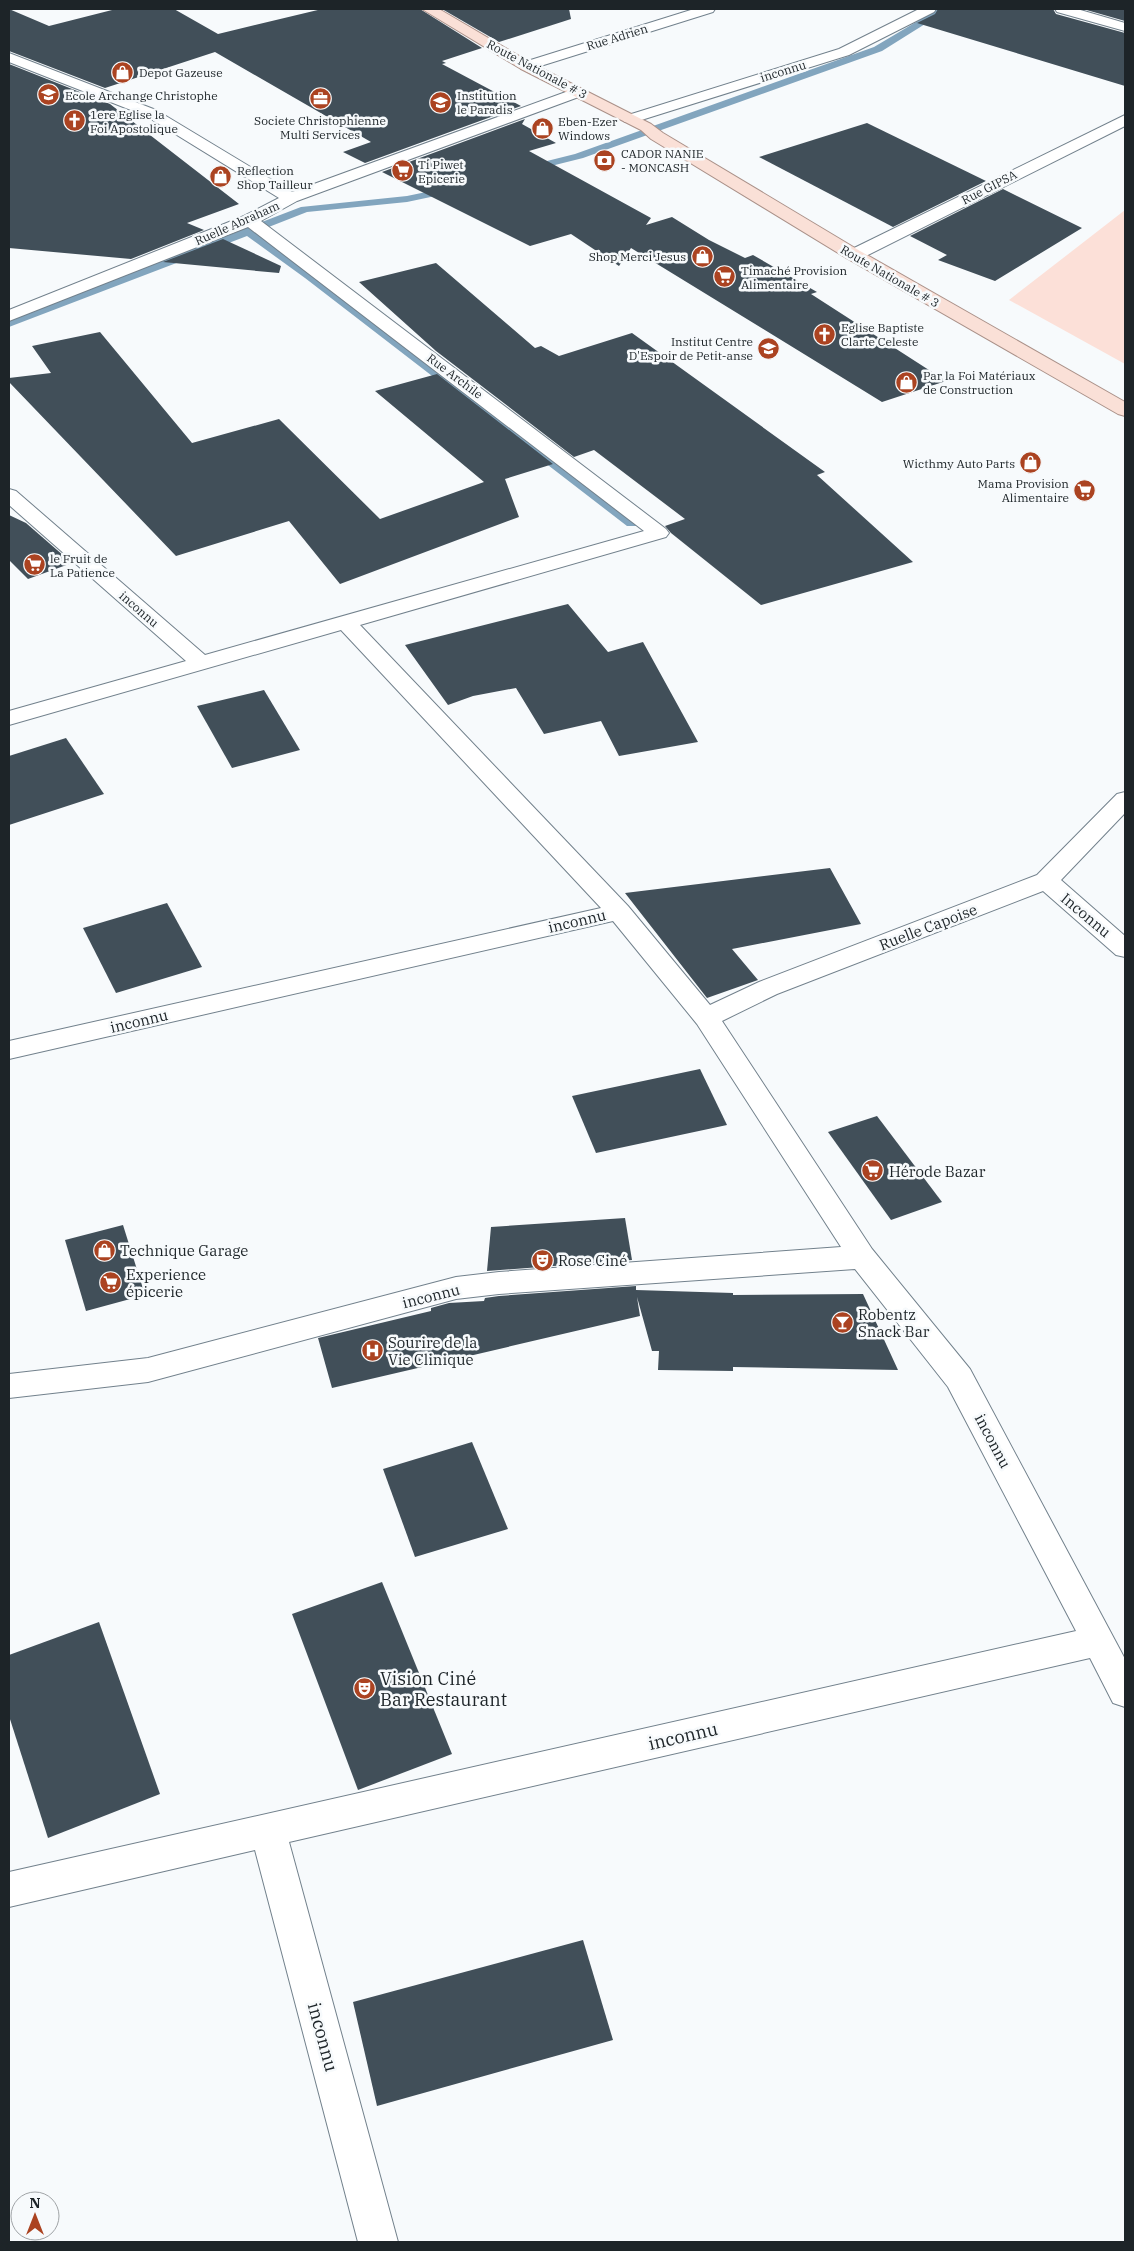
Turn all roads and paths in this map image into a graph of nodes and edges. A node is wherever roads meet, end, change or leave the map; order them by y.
1 (429, 9) edge
2 (708, 9) edge
3 (929, 9) edge
4 (1062, 9) edge
5 (1125, 27) edge
6 (11, 59) edge
7 (526, 66) junction
8 (579, 92) junction
9 (630, 119) junction
10 (1125, 120) edge
11 (291, 198) junction
12 (257, 224) junction
13 (854, 255) junction
14 (9, 316) edge
15 (1125, 410) edge
16 (9, 495) edge
17 (345, 622) junction
18 (201, 663) junction
19 (9, 718) edge
20 (1125, 799) edge
21 (1046, 881) junction
22 (620, 912) junction
23 (1125, 949) edge
24 (706, 1018) junction
25 (9, 1050) edge
26 (862, 1257) junction
27 (9, 1386) edge
28 (1099, 1641) junction
29 (1125, 1692) edge
30 (268, 1831) junction
31 (9, 1889) edge
32 (378, 2242) edge

1 - 7 main road, Route Nationale # 3
2 - 7 street, Rue Adrien
3 - 9 street, inconnu
4 - 5 street
6 - 11 street
7 - 8 main road, Route Nationale # 3
8 - 9 main road, Route Nationale # 3
8 - 11 street, Ruelle Abraham
9 - 13 main road, Route Nationale # 3
10 - 13 street, Rue GIPSA
11 - 12 street, Ruelle Abraham
12 - 14 street, Ruelle Abraham
12 - 17 street, Rue Archile
13 - 15 main road, Route Nationale # 3
16 - 18 street, inconnu
17 - 18 street
17 - 22 street, inconnu
18 - 19 street
20 - 21 street, Ruelle Capoise
21 - 23 street, Inconnu
21 - 24 street, Ruelle Capoise
22 - 24 street, inconnu
22 - 25 street, inconnu
24 - 26 street, inconnu
26 - 27 street, inconnu
26 - 28 street, inconnu
28 - 29 street, inconnu
28 - 30 street, inconnu
30 - 31 street, inconnu
30 - 32 street, inconnu

